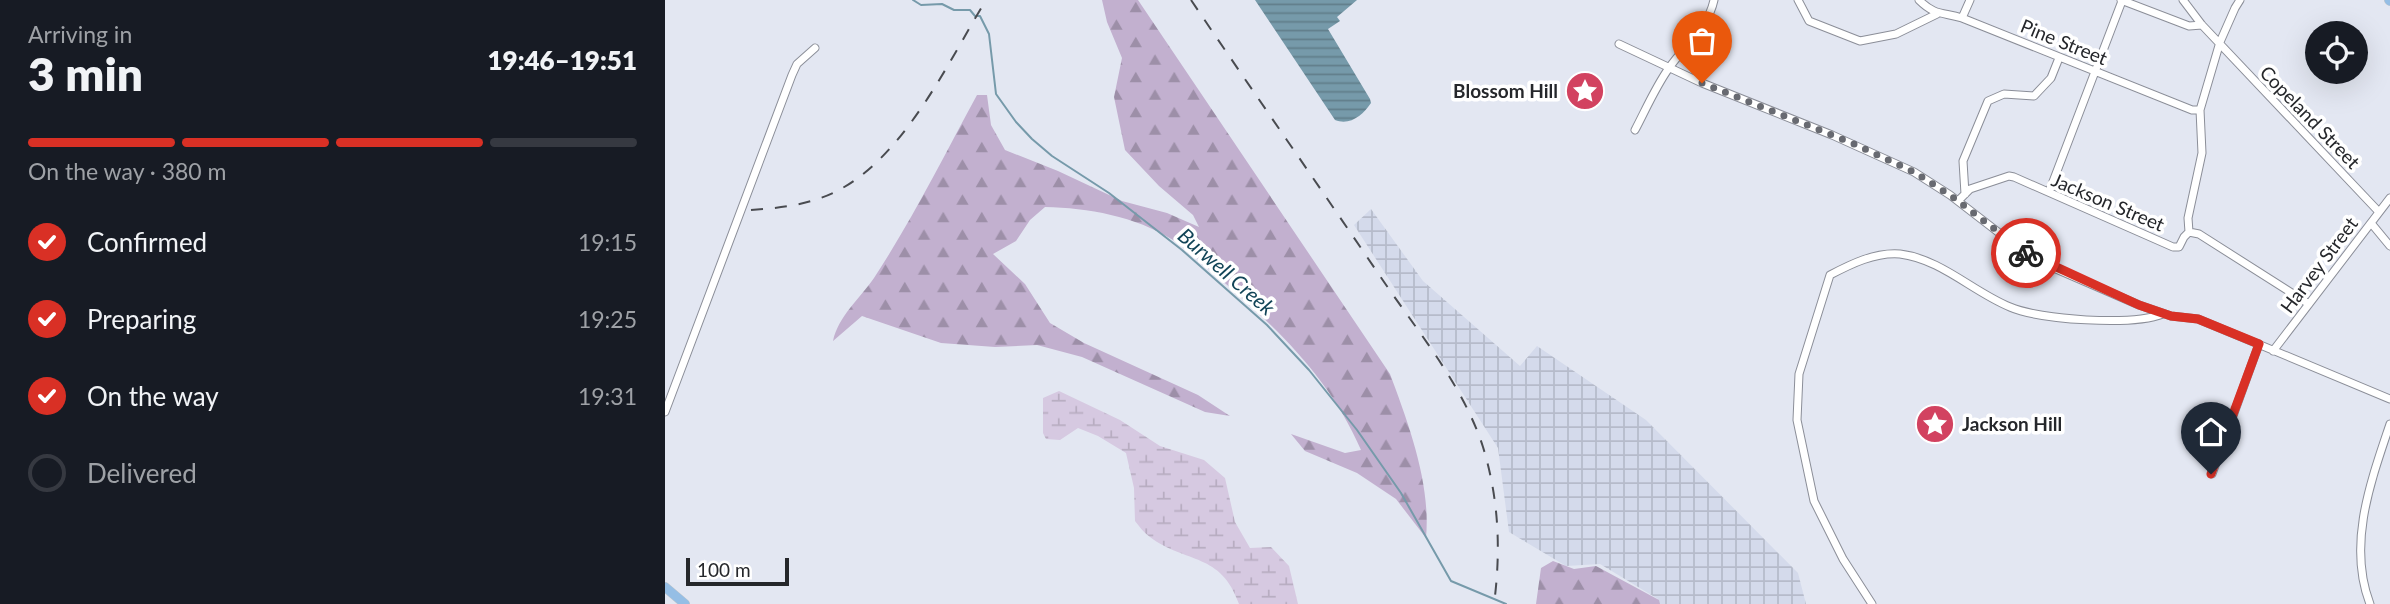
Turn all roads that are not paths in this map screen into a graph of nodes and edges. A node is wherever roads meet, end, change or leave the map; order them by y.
1 (1714, 0) edge
2 (1798, 0) edge
3 (1919, 0) edge
4 (1969, 0) edge
5 (2121, 0) edge
6 (2183, 0) edge
7 (2241, 0) edge
8 (1937, 14) junction
9 (1962, 18) junction
10 (2202, 25) junction
11 (2220, 42) junction
12 (1619, 44) dead end
13 (815, 48) dead end
14 (2059, 58) junction
15 (1668, 68) junction
16 (2096, 71) junction
17 (2200, 110) junction
18 (1635, 130) dead end
19 (2049, 192) junction
20 (1965, 194) junction
21 (2390, 198) edge
22 (1958, 201) junction
23 (2379, 212) junction
24 (2371, 223) junction
25 (2189, 232) junction
26 (2390, 246) edge
27 (2309, 304) junction
28 (2163, 314) junction
29 (2259, 344) junction
30 (2273, 351) junction
31 (2390, 399) edge
32 (665, 412) edge
33 (2390, 424) edge
34 (2211, 474) dead end
35 (665, 587) edge
36 (685, 604) edge
37 (1872, 604) edge
38 (2370, 604) edge

1 - 15 street
2 - 8 street
3 - 8 street, Pine Street
4 - 9 street
5 - 10 street
5 - 16 street
6 - 10 street, Copeland Street
7 - 11 street
8 - 9 street, Pine Street
9 - 14 street, Pine Street
10 - 11 street, Copeland Street
11 - 17 street
11 - 23 street, Copeland Street
12 - 15 street
13 - 32 street
14 - 16 street, Pine Street
14 - 20 street
15 - 18 street
15 - 22 street
16 - 17 street, Pine Street
16 - 19 street
17 - 25 street
19 - 20 street, Jackson Street
19 - 25 street, Jackson Street
20 - 22 street, Jackson Street
21 - 23 street, Harvey Street
22 - 28 street
23 - 24 street, Harvey Street
24 - 26 street
24 - 27 street, Harvey Street
25 - 27 street, Jackson Street
27 - 30 street, Harvey Street
28 - 29 street
28 - 37 street
29 - 30 street
29 - 34 street
30 - 31 street
33 - 38 street
35 - 36 main road

